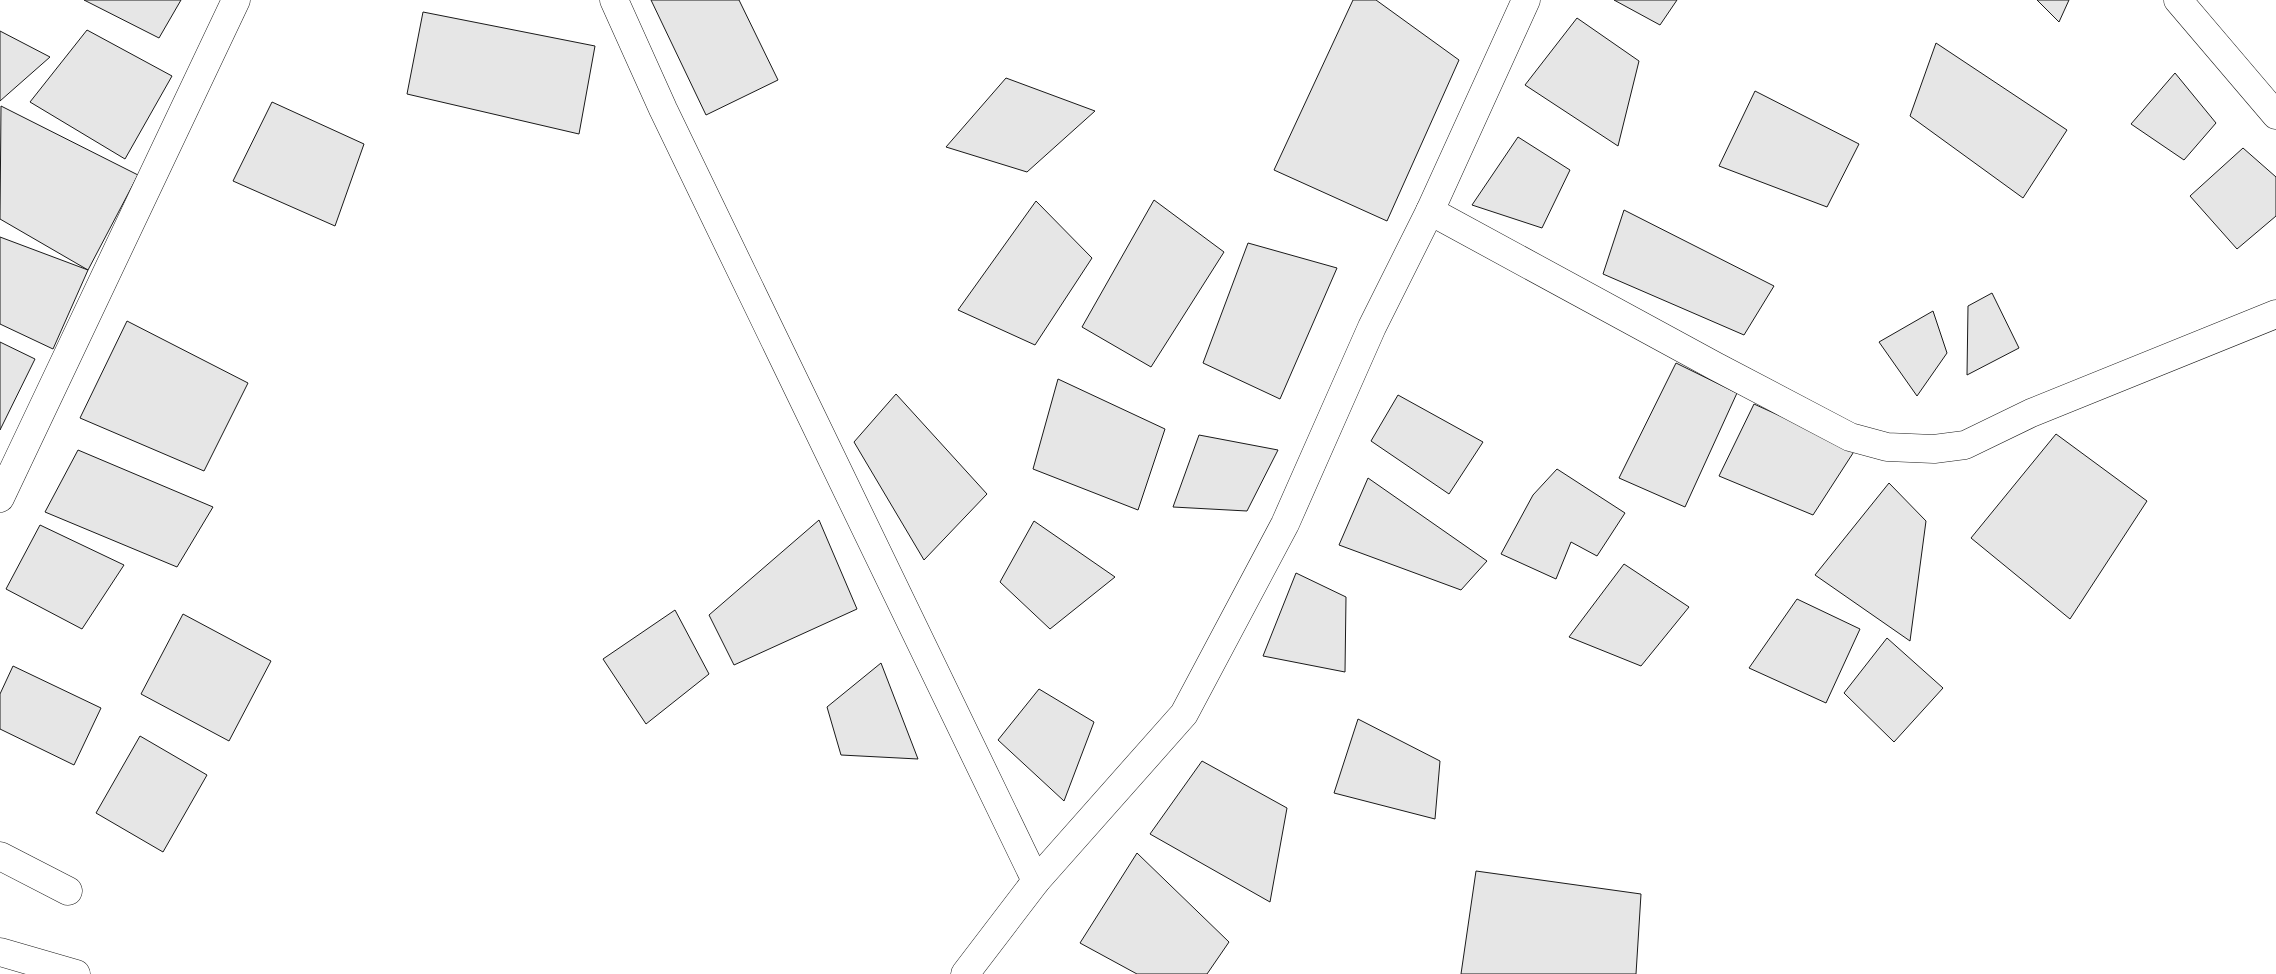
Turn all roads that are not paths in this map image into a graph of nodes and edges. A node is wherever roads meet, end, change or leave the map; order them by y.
1 (236, 0) edge
2 (614, 0) edge
3 (1526, 0) edge
4 (2178, 0) edge
5 (2276, 115) edge
6 (1430, 211) junction
7 (2276, 314) edge
8 (0, 498) edge
9 (0, 856) edge
10 (1036, 881) junction
11 (68, 891) dead end
12 (0, 952) edge
13 (76, 974) edge
14 (965, 974) edge

1 - 8 main road
2 - 10 main road
3 - 6 main road
4 - 5 main road
6 - 7 main road
6 - 10 main road
9 - 11 main road
10 - 14 main road
12 - 13 main road

